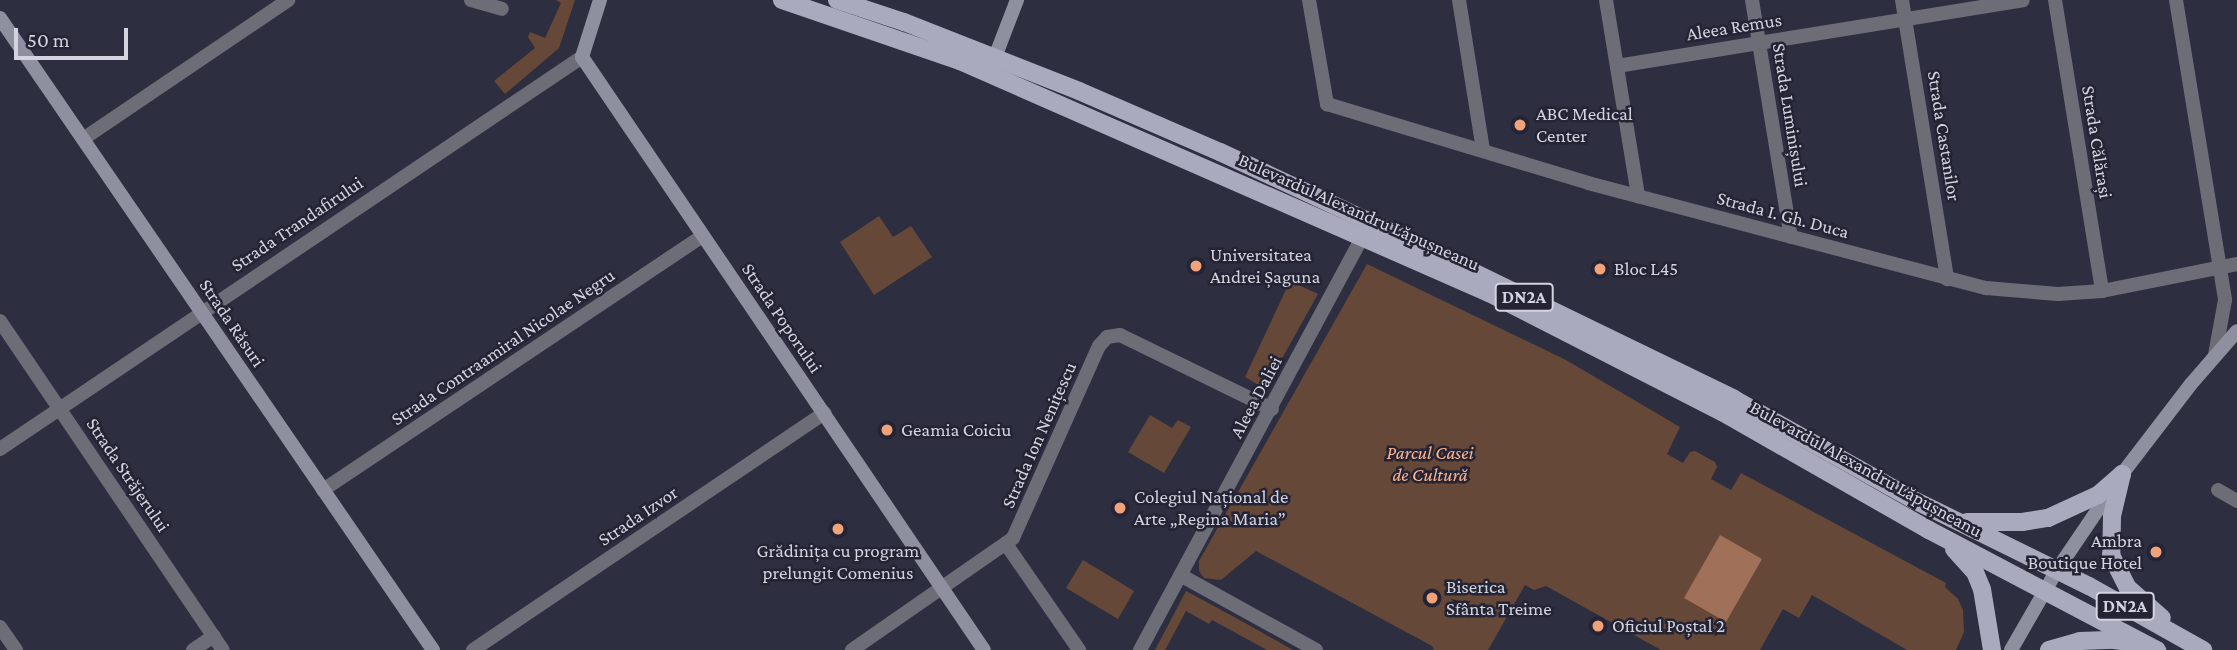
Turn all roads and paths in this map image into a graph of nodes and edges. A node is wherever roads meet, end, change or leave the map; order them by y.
1 (288, 0) edge
2 (471, 0) edge
3 (600, 0) edge
4 (782, 0) edge
5 (837, 0) edge
6 (1017, 0) edge
7 (1309, 0) edge
8 (1459, 0) edge
9 (1606, 0) edge
10 (1752, 0) edge
11 (1902, 0) edge
12 (2023, 0) edge
13 (2055, 0) edge
14 (2176, 0) edge
15 (502, 9) dead end
16 (0, 18) edge
17 (1905, 19) junction
18 (1759, 43) junction
19 (582, 57) junction
20 (991, 65) junction
21 (1617, 66) junction
22 (83, 139) junction
23 (1483, 150) junction
24 (1638, 196) junction
25 (1363, 235) junction
26 (704, 236) junction
27 (1791, 237) junction
28 (2237, 264) edge
29 (2219, 268) junction
30 (1947, 279) junction
31 (2102, 291) junction
32 (2231, 305) edge
33 (201, 312) junction
34 (0, 321) edge
35 (2237, 331) edge
36 (2215, 355) junction
37 (59, 408) junction
38 (1272, 409) junction
39 (824, 413) junction
40 (0, 449) edge
41 (2123, 474) junction
42 (323, 489) junction
43 (1960, 522) junction
44 (1929, 530) junction
45 (1006, 544) junction
46 (2057, 570) junction
47 (1182, 576) junction
48 (943, 589) junction
49 (2045, 591) junction
50 (0, 627) edge
51 (214, 636) junction
52 (2197, 647) edge
53 (2153, 648) edge
54 (16, 650) edge
55 (193, 650) edge
56 (223, 650) edge
57 (433, 650) edge
58 (474, 650) edge
59 (852, 650) edge
60 (984, 650) edge
61 (1079, 650) edge
62 (1140, 650) edge
63 (1316, 650) edge
64 (1992, 650) edge
65 (2011, 650) edge
66 (2049, 650) edge

1 - 22 street
2 - 15 street
3 - 19 street
4 - 20 main road, Bulevardul Alexandru Lăpușneanu / DN2A
5 - 20 main road, Bulevardul Alexandru Lăpușneanu / DN2A
6 - 20 street
7 - 23 street, Strada I. Gh. Duca
8 - 23 street
9 - 21 street
10 - 18 street, Strada Luminișului
11 - 17 street, Strada Castanilor
12 - 17 street, Aleea Remus
13 - 31 street, Strada Călărași
14 - 29 street
16 - 22 street, Strada Răsuri
17 - 18 street, Aleea Remus
17 - 30 street, Strada Castanilor
18 - 21 street, Aleea Remus
18 - 27 street, Strada Luminișului
19 - 26 street, Strada Poporului
19 - 33 street, Strada Trandafirului
20 - 25 main road, Bulevardul Alexandru Lăpușneanu / DN2A
20 - 43 main road, Bulevardul Alexandru Lăpușneanu / DN2A
21 - 24 street
22 - 33 street, Strada Răsuri
23 - 24 street, Strada I. Gh. Duca
24 - 27 street, Strada I. Gh. Duca
25 - 38 street, Aleea Daliei
25 - 44 main road, Bulevardul Alexandru Lăpușneanu / DN2A
26 - 39 street, Strada Poporului
26 - 42 street, Strada Contraamiral Nicolae Negru
27 - 30 street, Strada I. Gh. Duca
28 - 29 street, Strada I. Gh. Duca
29 - 31 street, Strada I. Gh. Duca
29 - 32 street
30 - 31 street, Strada I. Gh. Duca
32 - 36 street
33 - 37 street, Strada Trandafirului
33 - 42 street, Strada Răsuri
34 - 37 street, Strada Străjerului
35 - 36 street
36 - 41 street
37 - 40 street, Strada Trandafirului
37 - 51 street, Strada Străjerului
38 - 45 street, Strada Ion Nenițescu
38 - 47 street, Aleea Daliei
39 - 48 street, Strada Poporului
39 - 58 street, Strada Izvor
41 - 43 main road
41 - 46 street
41 - 52 main road
42 - 57 street, Strada Răsuri
43 - 46 main road, Bulevardul Alexandru Lăpușneanu / DN2A
44 - 49 main road, Bulevardul Alexandru Lăpușneanu / DN2A
44 - 64 main road
45 - 48 street, Strada Ion Nenițescu
45 - 61 street
46 - 49 street
46 - 52 main road, DN2A
47 - 62 street, Aleea Daliei
47 - 63 street
48 - 59 street, Strada Ion Nenițescu
48 - 60 street, Strada Poporului
49 - 53 main road, DN2A
49 - 65 street
50 - 54 street
51 - 55 street
51 - 56 street, Strada Străjerului
53 - 66 main road

